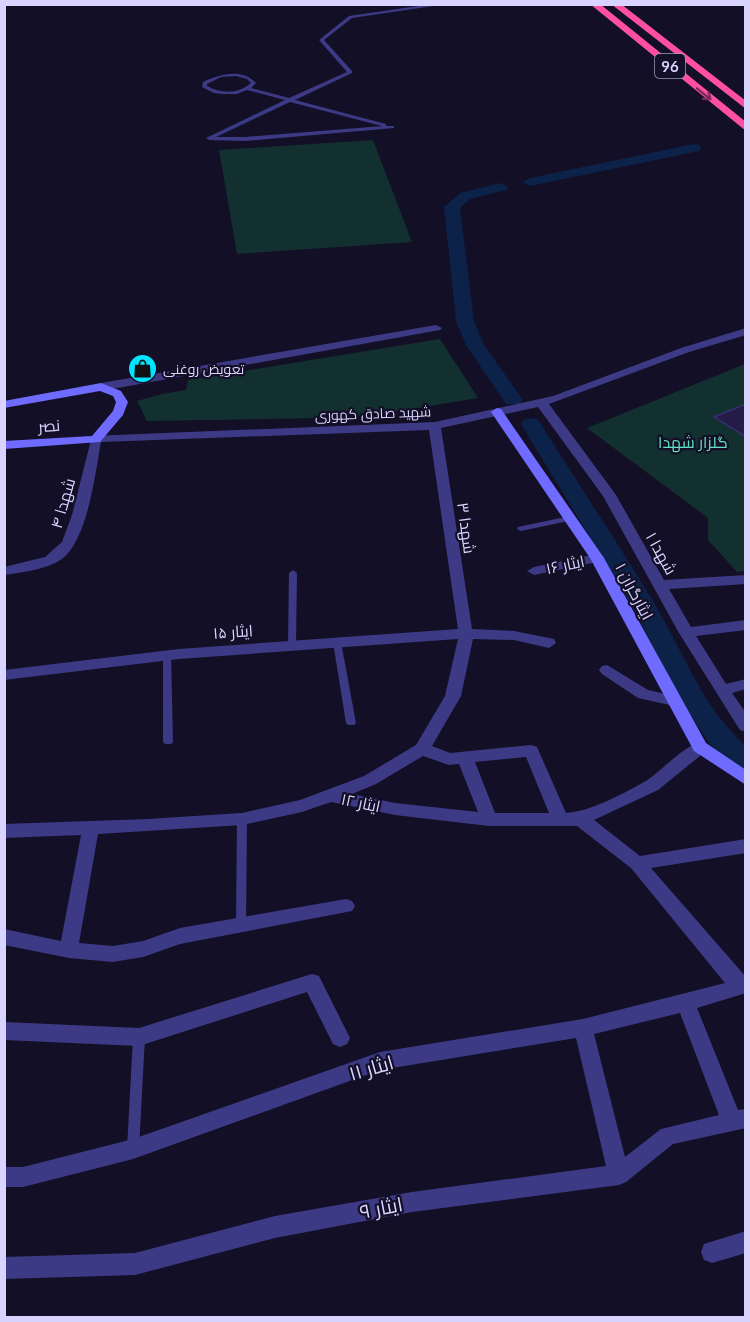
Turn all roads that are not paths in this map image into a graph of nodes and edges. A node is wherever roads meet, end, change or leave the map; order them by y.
1 (445, 4) edge
2 (594, 4) edge
3 (615, 4) edge
4 (651, 33) junction
5 (631, 35) junction
6 (673, 50) junction
7 (653, 53) junction
8 (248, 89) junction
9 (287, 100) junction
10 (746, 106) edge
11 (746, 128) edge
12 (435, 328) dead end
13 (746, 331) edge
14 (101, 387) junction
15 (541, 402) junction
16 (4, 405) edge
17 (497, 412) junction
18 (435, 426) junction
19 (96, 439) junction
20 (4, 445) edge
21 (570, 518) junction
22 (521, 529) dead end
23 (597, 558) junction
24 (4, 571) edge
25 (534, 571) dead end
26 (293, 573) dead end
27 (746, 579) edge
28 (658, 585) junction
29 (746, 625) edge
30 (686, 633) junction
31 (466, 635) junction
32 (338, 642) junction
33 (549, 643) dead end
34 (292, 644) junction
35 (167, 654) junction
36 (607, 670) dead end
37 (4, 675) edge
38 (746, 684) edge
39 (722, 690) junction
40 (674, 700) junction
41 (351, 723) dead end
42 (746, 726) edge
43 (168, 741) dead end
44 (700, 747) junction
45 (422, 749) junction
46 (465, 758) junction
47 (746, 780) edge
48 (329, 795) junction
49 (242, 819) junction
50 (560, 819) junction
51 (581, 819) junction
52 (489, 820) junction
53 (91, 828) junction
54 (4, 831) edge
55 (746, 846) edge
56 (637, 863) junction
57 (346, 906) dead end
58 (242, 924) junction
59 (4, 937) edge
60 (69, 950) junction
61 (743, 986) edge
62 (686, 1003) junction
63 (582, 1028) junction
64 (4, 1031) edge
65 (139, 1037) junction
66 (340, 1038) dead end
67 (739, 1120) edge
68 (133, 1149) junction
69 (619, 1175) junction
70 (4, 1177) edge
71 (746, 1242) edge
72 (712, 1252) dead end
73 (4, 1268) edge

1 - 9 lane
2 - 5 highway, 96
3 - 4 highway, 96
4 - 5 highway
4 - 6 highway, 96
5 - 7 highway, 96
6 - 7 highway
6 - 10 highway, 96
7 -> 11 highway, 96
8 - 8 lane
8 - 9 lane
9 - 9 lane
12 - 14 street
13 - 15 street, شهید صادق کهوری
14 - 16 street
14 - 19 street
15 - 17 street, شهید صادق کهوری
15 - 28 street, شهدا ۱
17 - 18 street, شهید صادق کهوری
17 - 21 street, ایثارگران ۱
18 - 19 street, شهید صادق کهوری
18 - 31 street, شهدا ۳
19 - 20 street, نصر
19 - 24 street, شهدا ۴
21 - 22 lane
21 - 23 street, ایثارگران ۱
23 - 25 street, ایثار ۱۶
23 - 40 street, ایثارگران ۱
26 - 34 lane
27 - 28 street
28 - 30 street, شهدا ۱
29 - 30 street
30 - 39 street, شهدا ۱
31 - 32 street, ایثار ۱۵
31 - 33 street, ایثار ۱۵
31 - 45 street
32 - 34 street, ایثار ۱۵
32 - 41 lane
34 - 35 street, ایثار ۱۵
35 - 37 street, ایثار ۱۵
35 - 43 lane
36 - 40 street
38 - 39 street
39 - 42 street, شهدا ۱
40 - 44 street, ایثارگران ۱
44 - 47 street, ایثارگران ۱
44 - 51 street, ایثار ۱۲
45 - 46 street
45 - 48 street
46 - 50 street
46 - 52 street
48 - 49 street, ایثار ۱۲
48 - 52 street, ایثار ۱۲
49 - 53 street, ایثار ۱۲
49 - 58 lane
50 - 51 street, ایثار ۱۲
50 - 52 street, ایثار ۱۲
51 - 56 street
53 - 54 street, ایثار ۱۲
53 - 60 street
55 - 56 street
56 - 61 street
57 - 58 street
58 - 60 street
59 - 60 street
61 - 62 street, ایثار ۱۱
62 - 63 street, ایثار ۱۱
62 - 67 street
63 - 68 street, ایثار ۱۱
63 - 69 street
64 - 65 street
65 - 66 street
65 - 68 lane
67 - 69 street
68 - 70 street, ایثار ۱۱
69 - 73 street, ایثار ۹
71 - 72 street

